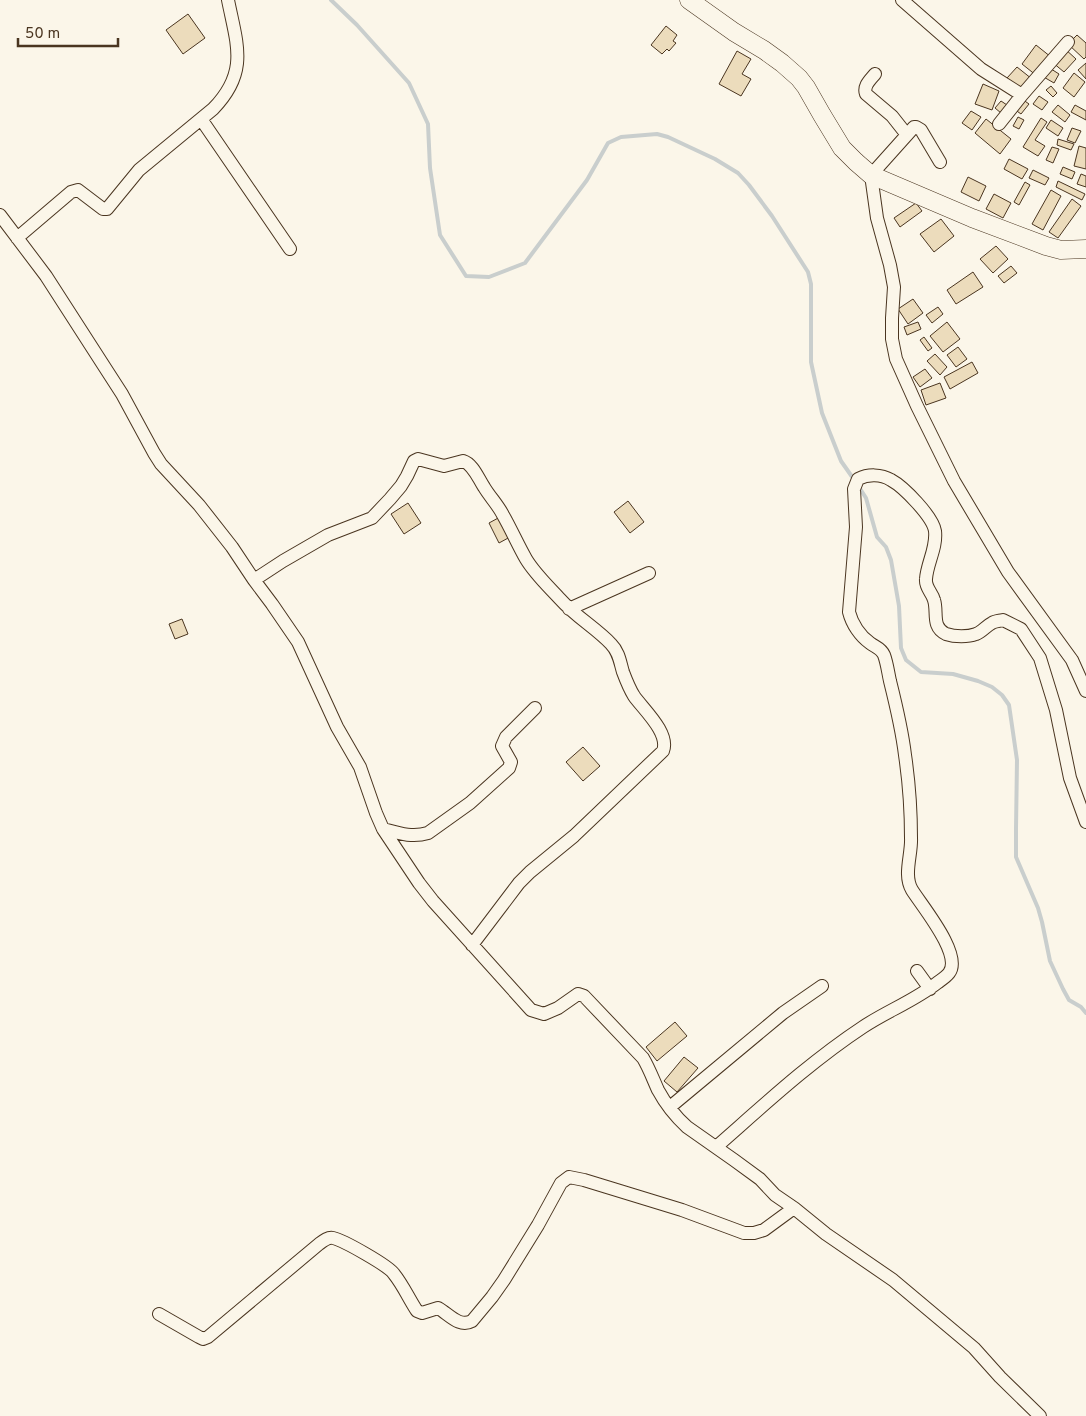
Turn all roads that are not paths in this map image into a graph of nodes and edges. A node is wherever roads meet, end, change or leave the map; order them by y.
1 (228, 0) edge
2 (689, 0) edge
3 (902, 0) edge
4 (1068, 42) dead end
5 (875, 74) dead end
6 (1022, 94) junction
7 (201, 118) junction
8 (1000, 124) dead end
9 (908, 136) junction
10 (940, 162) dead end
11 (871, 175) junction
12 (0, 216) edge
13 (17, 238) junction
14 (290, 249) dead end
15 (1086, 249) edge
16 (648, 573) dead end
17 (254, 580) junction
18 (569, 609) junction
19 (1086, 691) edge
20 (536, 708) dead end
21 (1086, 822) edge
22 (383, 829) junction
23 (472, 945) junction
24 (917, 971) dead end
25 (822, 986) dead end
26 (930, 989) junction
27 (670, 1107) junction
28 (716, 1147) junction
29 (794, 1208) junction
30 (159, 1314) dead end
31 (1040, 1416) edge

1 - 7 street
2 - 11 street
3 - 6 street
4 - 6 street
5 - 9 street
6 - 8 street
7 - 13 street
7 - 14 street
9 - 10 street
9 - 11 street
11 - 15 street
11 - 19 street
12 - 13 street
13 - 17 street
16 - 18 street
17 - 18 street
17 - 22 street
18 - 23 street
20 - 22 street
21 - 26 street
22 - 23 street
23 - 27 street
24 - 26 street
25 - 27 street
26 - 28 street
27 - 28 street
28 - 29 street
29 - 30 street
29 - 31 street

